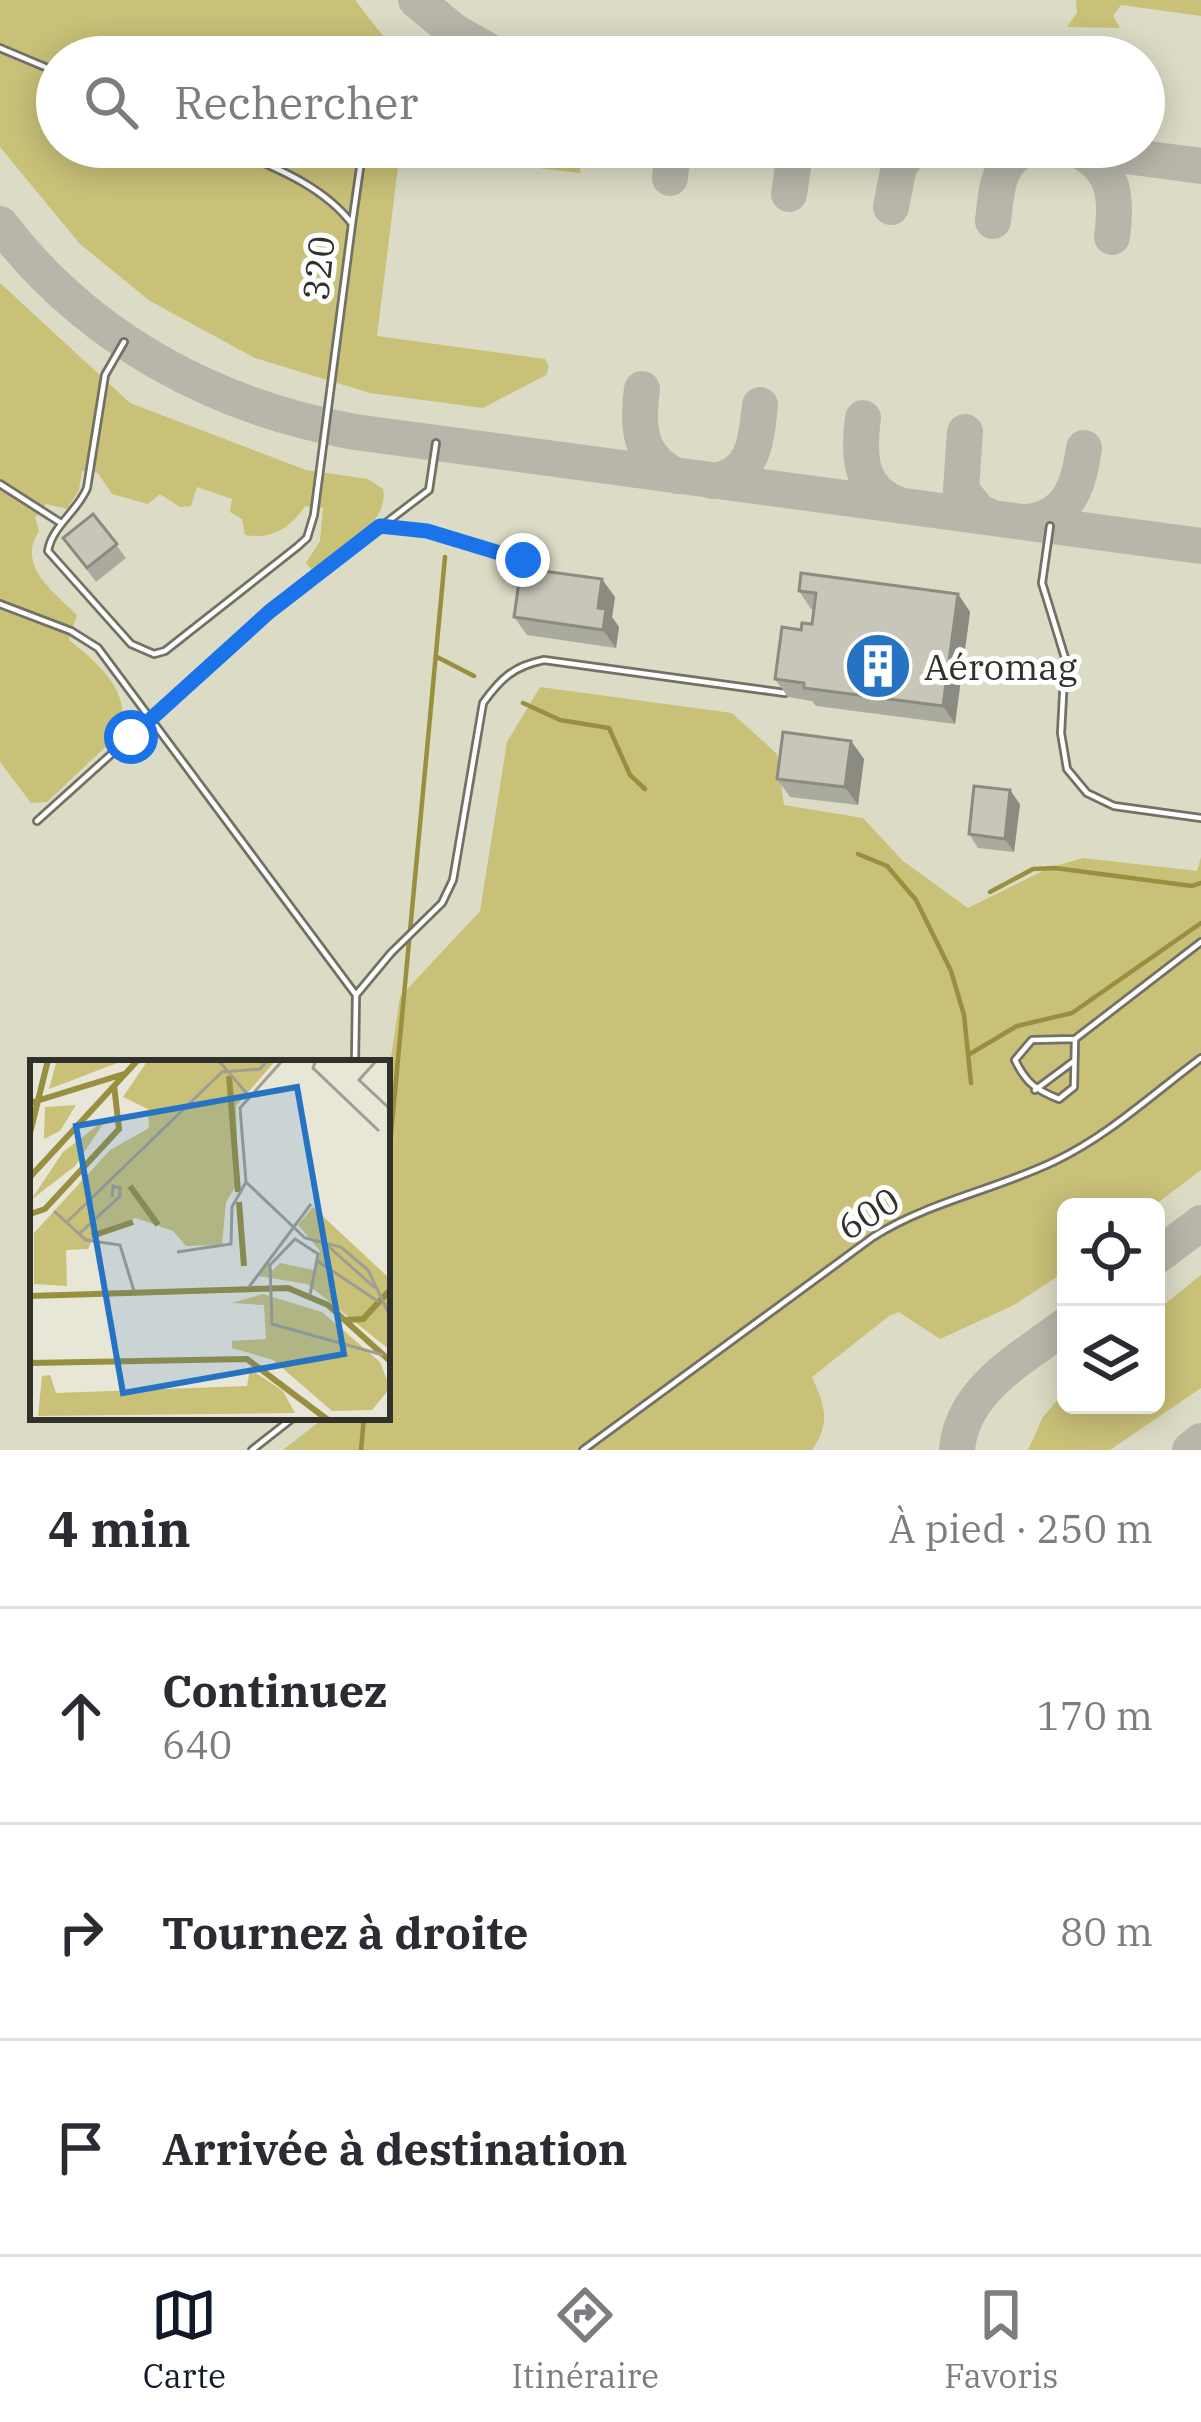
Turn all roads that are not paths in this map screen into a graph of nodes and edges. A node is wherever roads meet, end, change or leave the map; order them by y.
1 (0, 47) edge
2 (36, 63) edge
3 (272, 168) edge
4 (360, 168) edge
5 (352, 224) junction
6 (124, 342) dead end
7 (436, 443) dead end
8 (0, 484) edge
9 (62, 524) junction
10 (380, 526) junction
11 (1050, 526) dead end
12 (533, 564) edge
13 (1, 603) edge
14 (785, 693) edge
15 (150, 720) junction
16 (1201, 818) edge
17 (38, 821) dead end
18 (1201, 942) edge
19 (356, 995) junction
20 (1075, 1040) junction
21 (1201, 1058) edge
22 (356, 1060) edge
23 (1074, 1060) junction
24 (1036, 1090) junction
25 (291, 1420) edge
26 (263, 1447) edge
27 (252, 1450) edge
28 (583, 1450) edge

1 - 2 lane
3 - 5 lane, 320
4 - 5 lane
5 - 9 lane, 320
6 - 9 lane
7 - 10 lane
8 - 9 lane
10 - 12 lane
10 - 15 lane
11 - 16 lane
13 - 15 lane
14 - 19 lane
15 - 17 lane
15 - 19 lane
18 - 20 lane
19 - 22 lane
20 - 23 lane
20 - 24 lane
21 - 28 lane, 600
23 - 24 lane
23 - 24 lane
25 - 26 lane
26 - 27 lane

